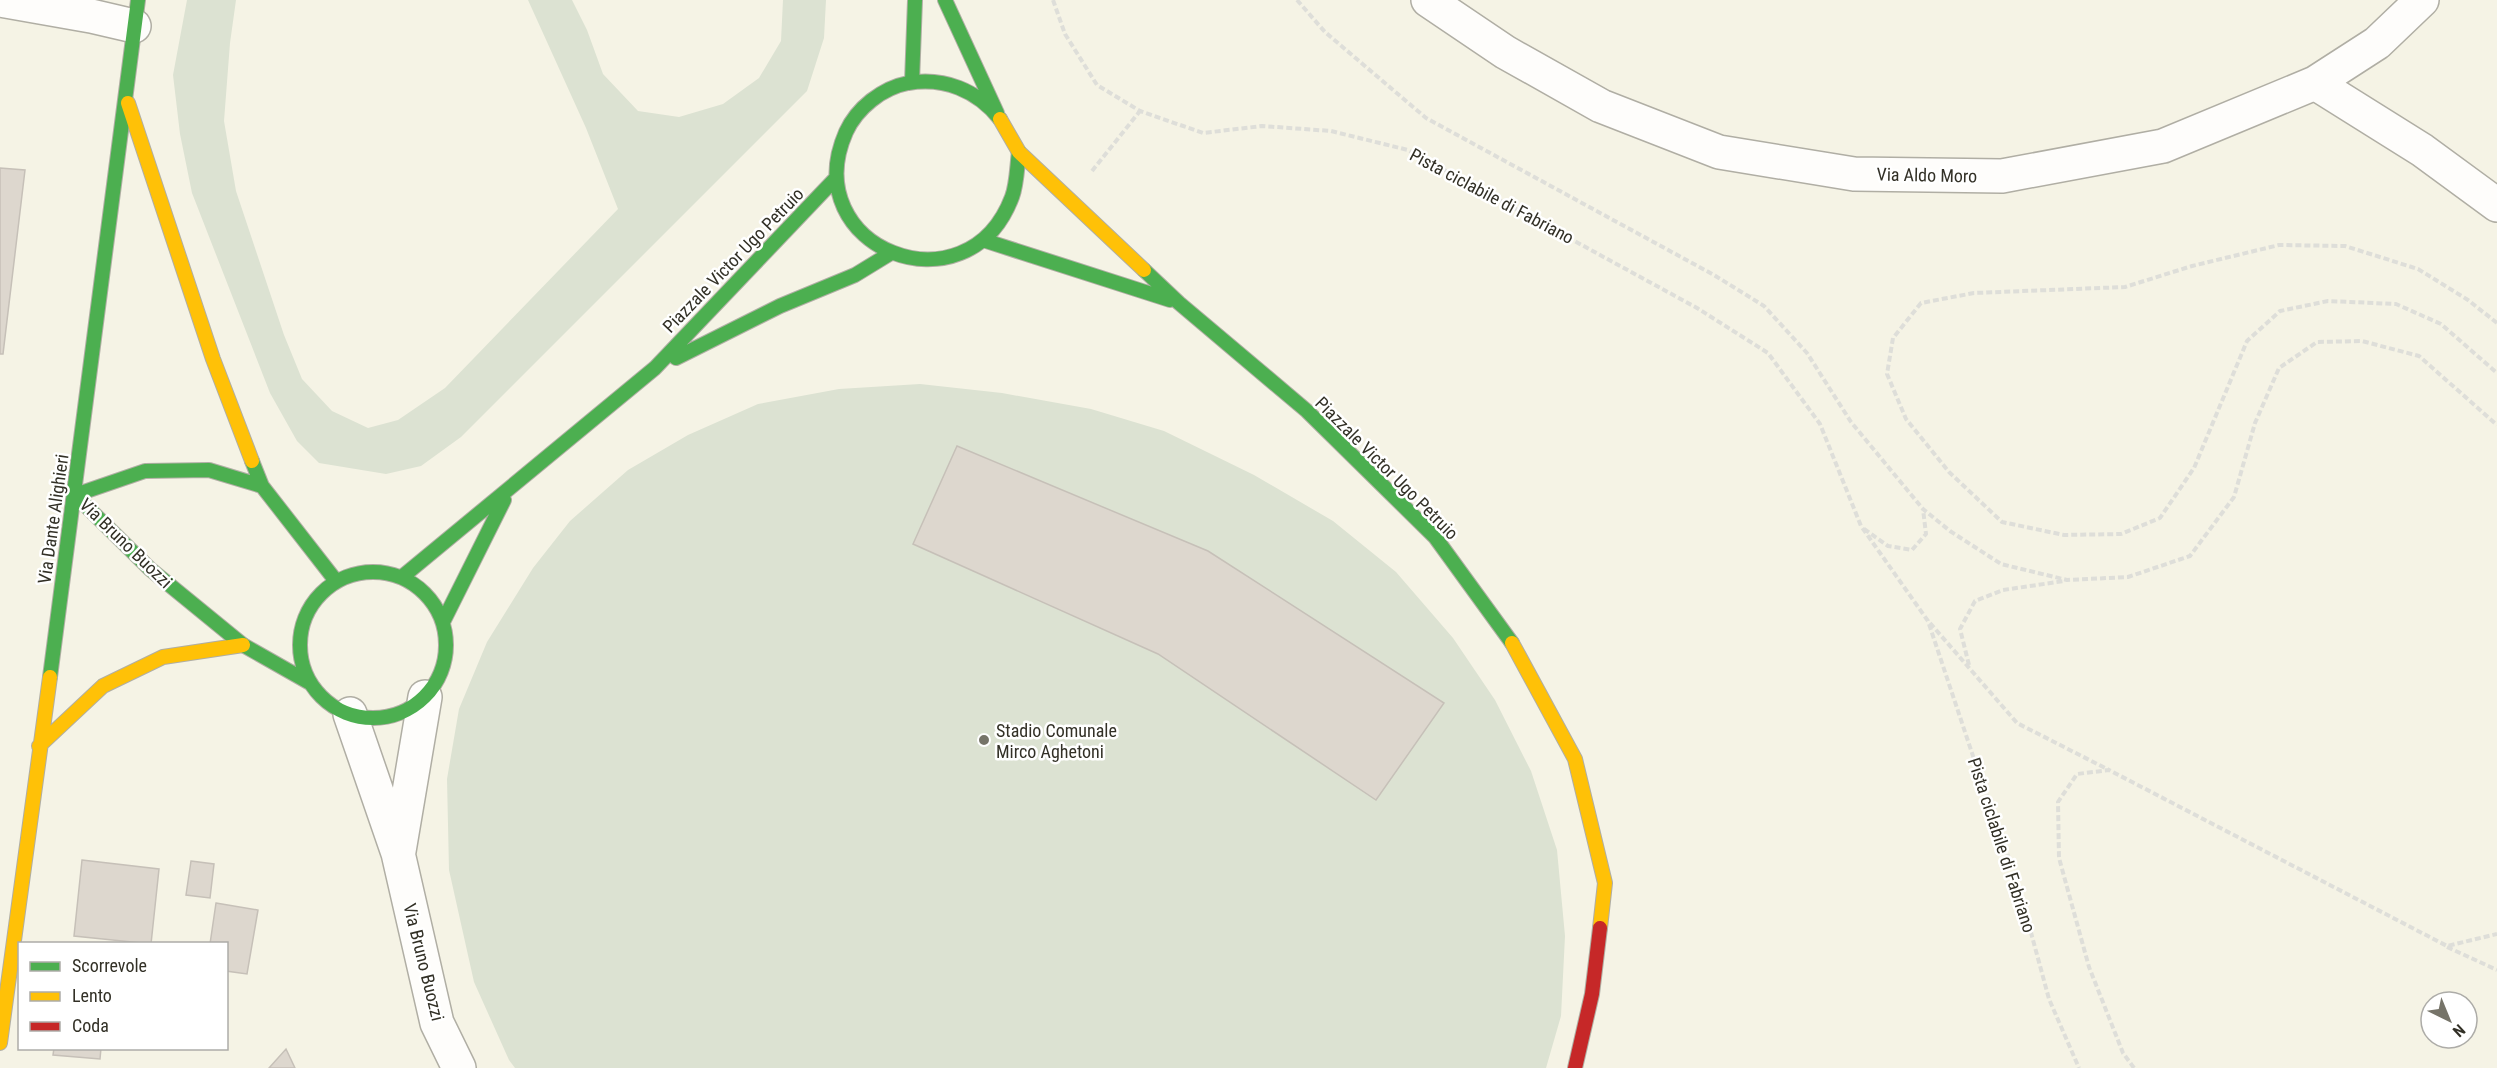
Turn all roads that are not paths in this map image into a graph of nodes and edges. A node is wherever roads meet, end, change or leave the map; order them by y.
1 (0, 0) edge
2 (915, 0) edge
3 (945, 0) edge
4 (1428, 0) edge
5 (2421, 0) edge
6 (136, 13) edge
7 (912, 82) junction
8 (2315, 83) junction
9 (125, 94) junction
10 (999, 117) junction
11 (1019, 152) junction
12 (836, 178) junction
13 (2497, 205) edge
14 (983, 240) junction
15 (891, 253) junction
16 (1179, 303) junction
17 (655, 368) junction
18 (262, 486) junction
19 (509, 489) junction
20 (75, 495) junction
21 (402, 577) junction
22 (336, 580) junction
23 (443, 622) junction
24 (243, 645) junction
25 (310, 683) junction
26 (425, 697) junction
27 (350, 714) junction
28 (39, 746) junction
29 (398, 853) junction
30 (0, 1043) edge
31 (459, 1068) edge
32 (1575, 1068) edge

1 - 6 street
2 - 7 street
3 - 10 street
4 - 8 street, Via Aldo Moro
5 - 8 street, Via Aldo Moro
6 - 9 street, Via Dante Alighieri
7 - 10 street, Piazzale Victor Ugo Petruio
7 - 12 street, Piazzale Victor Ugo Petruio
8 - 13 street
9 - 18 street
9 - 20 street, Via Dante Alighieri
10 - 11 street, Piazzale Victor Ugo Petruio
11 - 14 street, Piazzale Victor Ugo Petruio
11 - 16 street, Piazzale Victor Ugo Petruio
12 - 15 street, Piazzale Victor Ugo Petruio
12 - 17 street, Piazzale Victor Ugo Petruio
14 - 15 street, Piazzale Victor Ugo Petruio
14 - 16 street, Piazzale Victor Ugo Petruio
15 - 17 street, Piazzale Victor Ugo Petruio
16 - 32 street, Piazzale Victor Ugo Petruio
17 - 19 street, Piazzale Victor Ugo Petruio
18 - 20 street, Via Bruno Buozzi
18 - 22 street
19 - 21 street, Piazzale Victor Ugo Petruio
19 - 23 street, Piazzale Victor Ugo Petruio
20 - 24 street, Via Bruno Buozzi
20 - 28 street, Via Dante Alighieri
21 - 22 street, Via Bruno Buozzi
21 - 23 street, Via Bruno Buozzi
22 - 25 street, Via Bruno Buozzi
23 - 26 street, Via Bruno Buozzi
24 - 25 street, Via Bruno Buozzi
24 - 28 street
25 - 27 street, Via Bruno Buozzi
26 - 27 street, Via Bruno Buozzi
26 - 29 street, Via Bruno Buozzi
27 - 29 street, Via Bruno Buozzi
28 - 30 street, Via Dante Alighieri
29 - 31 street, Via Bruno Buozzi

